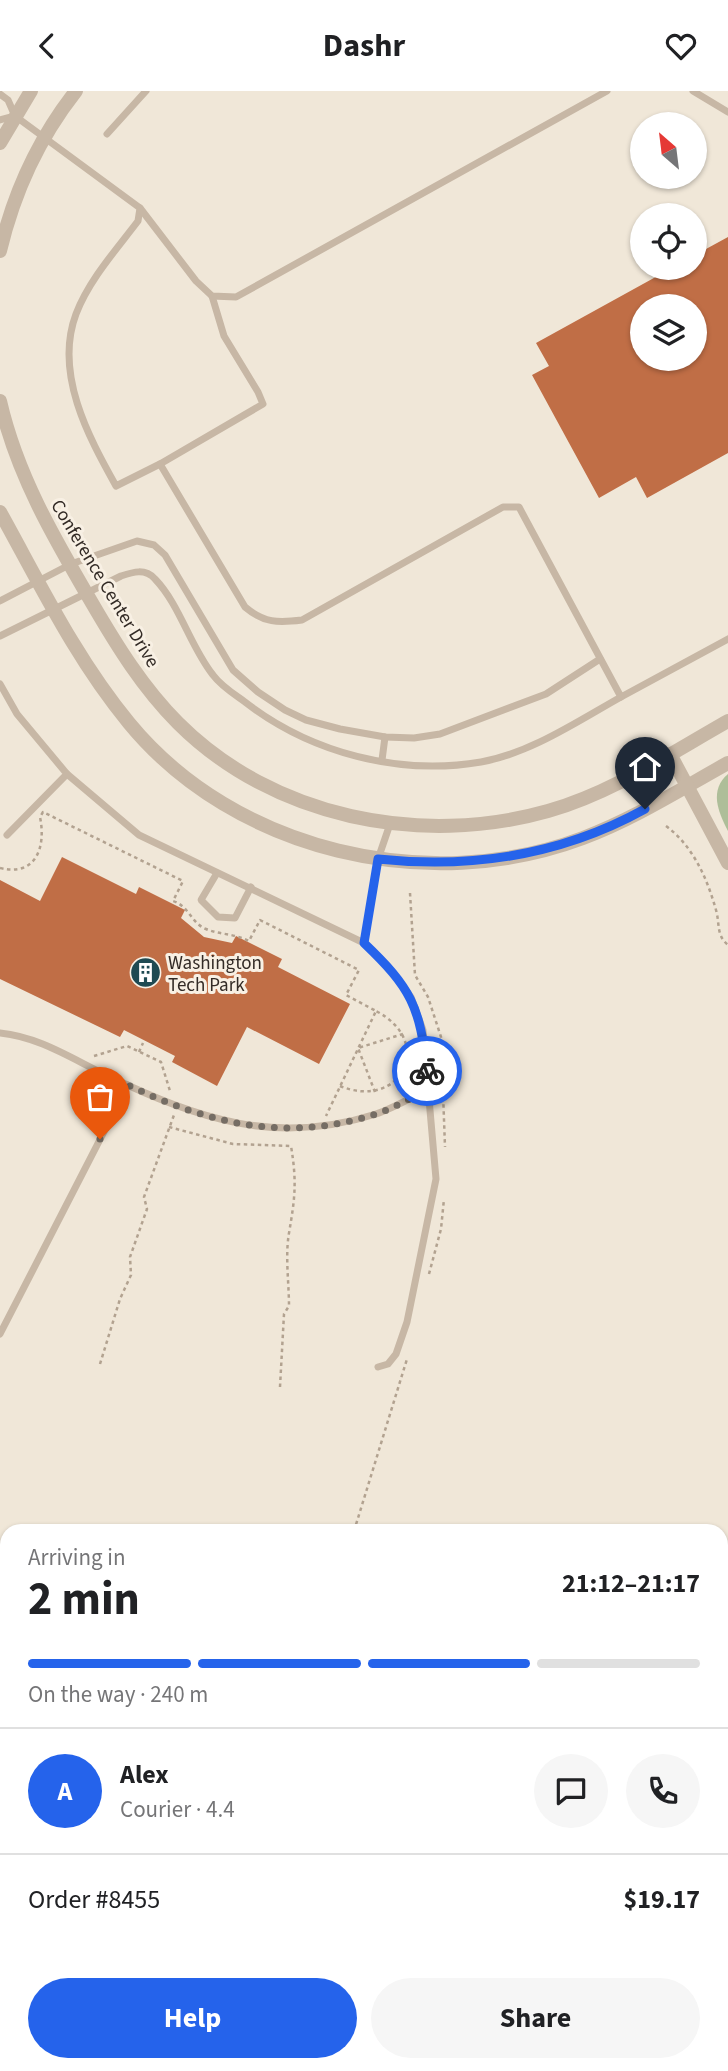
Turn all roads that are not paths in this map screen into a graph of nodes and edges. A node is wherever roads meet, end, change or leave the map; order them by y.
1 (31, 91) edge
2 (76, 91) edge
3 (146, 91) edge
4 (607, 91) edge
5 (693, 91) edge
6 (0, 94) edge
7 (728, 112) edge
8 (15, 116) junction
9 (0, 120) edge
10 (107, 134) dead end
11 (44, 137) junction
12 (0, 143) edge
13 (140, 208) junction
14 (0, 251) edge
15 (212, 296) junction
16 (0, 401) edge
17 (160, 464) junction
18 (0, 512) edge
19 (71, 564) junction
20 (38, 581) junction
21 (86, 592) junction
22 (0, 601) edge
23 (54, 610) junction
24 (0, 636) edge
25 (728, 639) edge
26 (600, 659) junction
27 (0, 684) edge
28 (621, 697) junction
29 (728, 721) edge
30 (385, 737) junction
31 (670, 754) junction
32 (382, 760) junction
33 (728, 763) edge
34 (67, 773) junction
35 (687, 786) junction
36 (390, 824) junction
37 (7, 835) dead end
38 (378, 859) junction
39 (728, 863) edge
40 (217, 873) junction
41 (251, 887) junction
42 (364, 943) junction
43 (0, 1033) edge
44 (128, 1085) junction
45 (429, 1089) junction
46 (0, 1334) edge
47 (378, 1367) dead end

1 - 8 street
2 - 11 street
3 - 10 lane
4 - 15 lane
5 - 7 lane
6 - 8 lane
8 - 9 lane
8 - 11 lane
8 - 12 street
11 - 13 lane
11 - 14 street
13 - 15 lane
13 - 17 lane
15 - 17 lane
16 - 19 street, Conference Center Drive
17 - 26 lane
18 - 20 street
19 - 20 lane
19 - 21 street, Conference Center Drive
19 - 30 lane
20 - 22 lane
20 - 23 street
21 - 23 lane
21 - 32 lane
21 - 36 street, Conference Center Drive
23 - 24 lane
23 - 38 street
25 - 28 lane
26 - 28 lane
26 - 30 lane
27 - 34 lane
28 - 32 lane
29 - 31 street, Conference Center Drive
30 - 32 lane
31 - 35 street
31 - 36 street, Conference Center Drive
33 - 35 street
34 - 37 lane
34 - 40 lane
35 - 38 street
35 - 39 street
36 - 38 lane
38 - 42 lane
40 - 41 lane
40 - 41 lane
41 - 42 lane
42 - 45 lane
43 - 44 lane
44 - 45 lane
44 - 46 lane
45 - 47 lane

